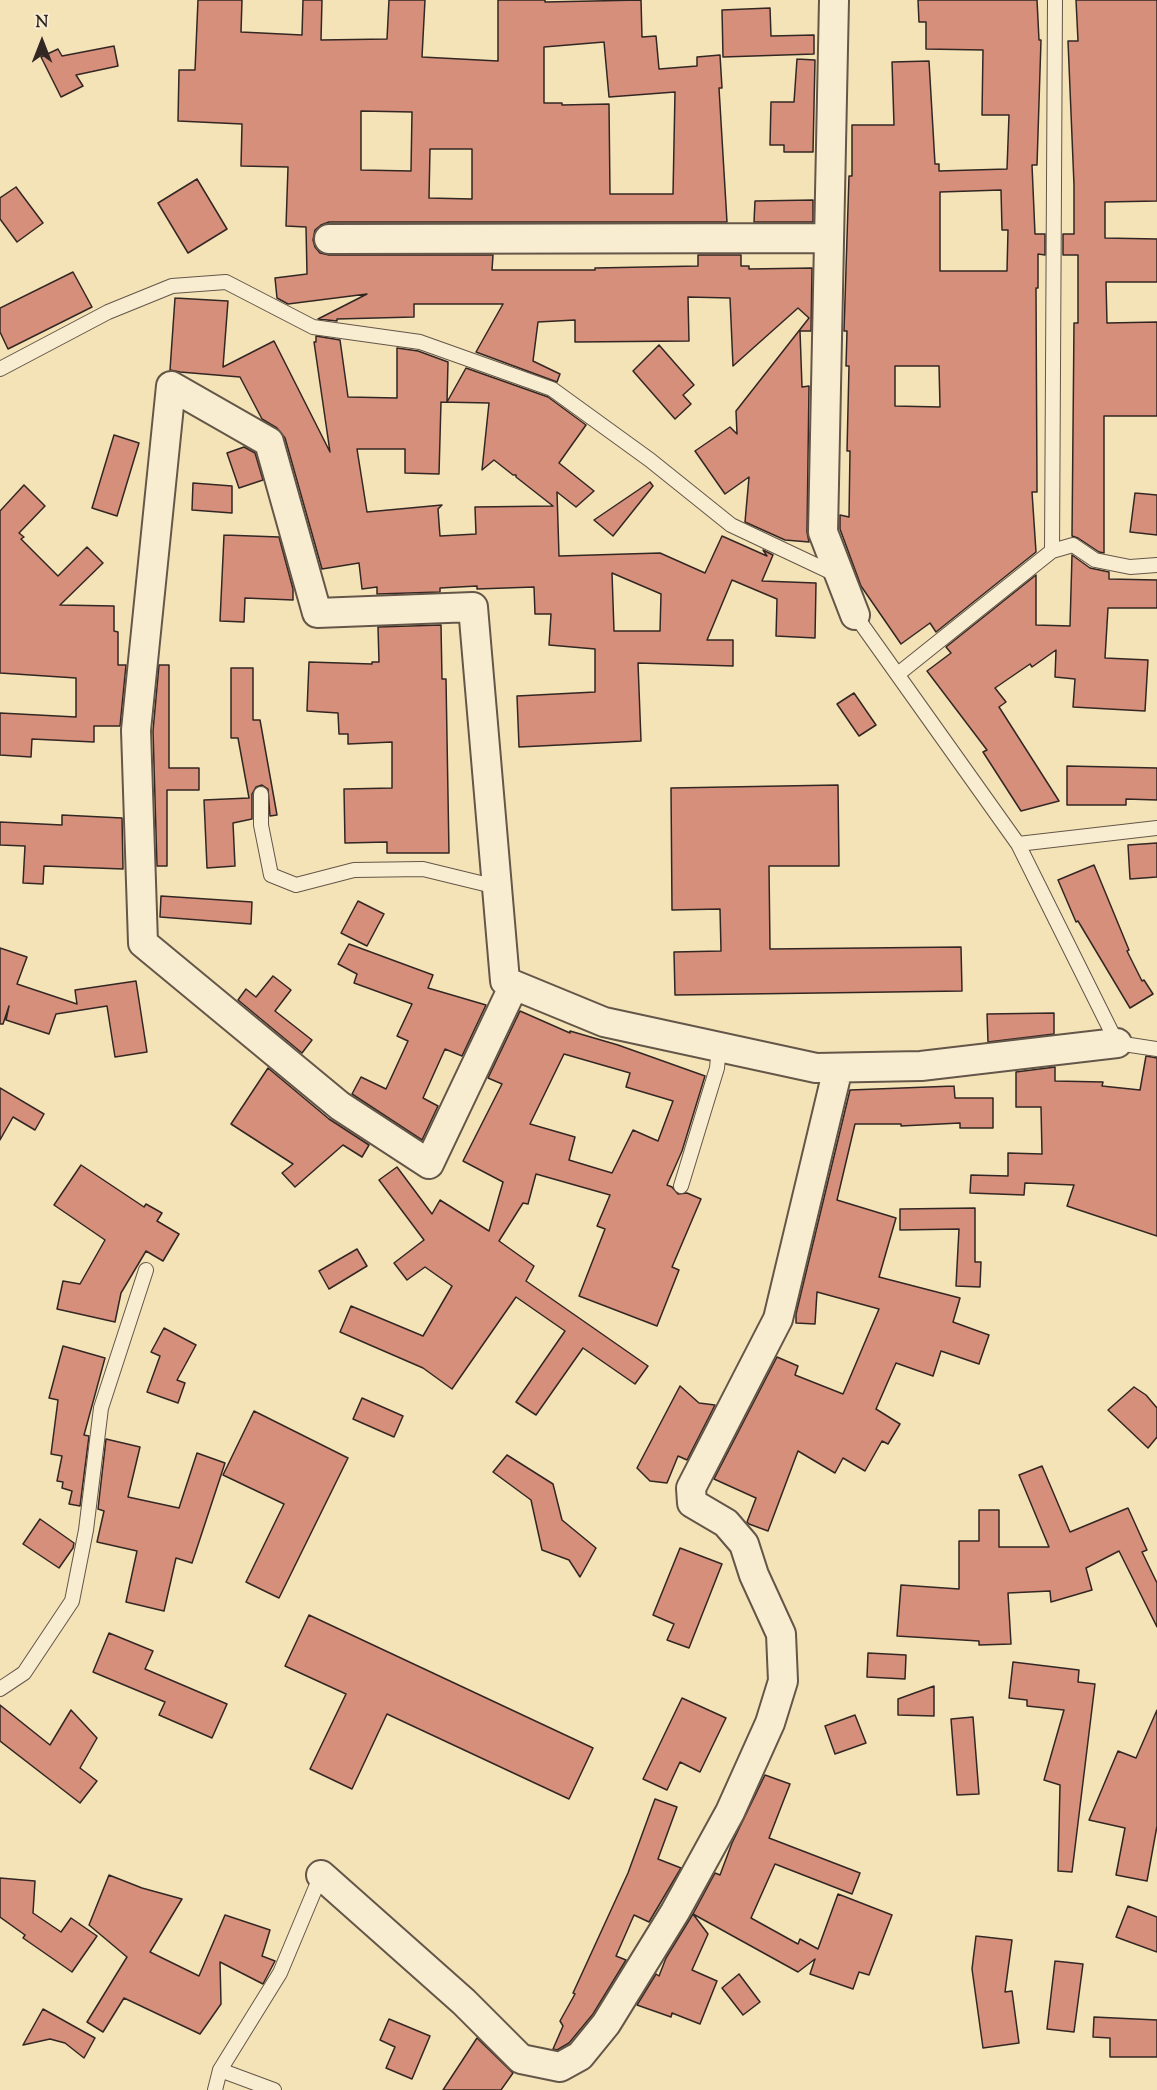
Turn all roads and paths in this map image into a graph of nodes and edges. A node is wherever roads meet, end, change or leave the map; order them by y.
1 (834, 0) edge
2 (1055, 0) edge
3 (829, 238) junction
4 (329, 239) dead end
5 (0, 369) edge
6 (1052, 551) junction
7 (1157, 565) edge
8 (840, 576) junction
9 (855, 615) joint
10 (898, 674) junction
11 (261, 794) dead end
12 (1157, 828) edge
13 (1018, 844) junction
14 (497, 887) junction
15 (514, 985) junction
16 (1117, 1042) junction
17 (719, 1047) junction
18 (1157, 1050) edge
19 (838, 1068) junction
20 (681, 1186) dead end
21 (146, 1270) dead end
22 (0, 1689) edge
23 (321, 1875) joint
24 (220, 2070) junction
25 (215, 2090) edge
26 (274, 2090) edge

1 - 3 street
2 - 6 lane
3 - 4 street
3 - 8 street
5 - 8 lane
6 - 7 lane
6 - 10 lane
8 - 9 street
9 - 10 lane
10 - 13 lane
11 - 14 lane
12 - 13 lane
13 - 16 lane
14 - 15 street
14 - 15 street
15 - 17 street
16 - 18 lane
16 - 19 street
17 - 19 street
17 - 20 lane
19 - 23 street
21 - 22 lane
23 - 24 lane
24 - 25 lane
24 - 26 lane

